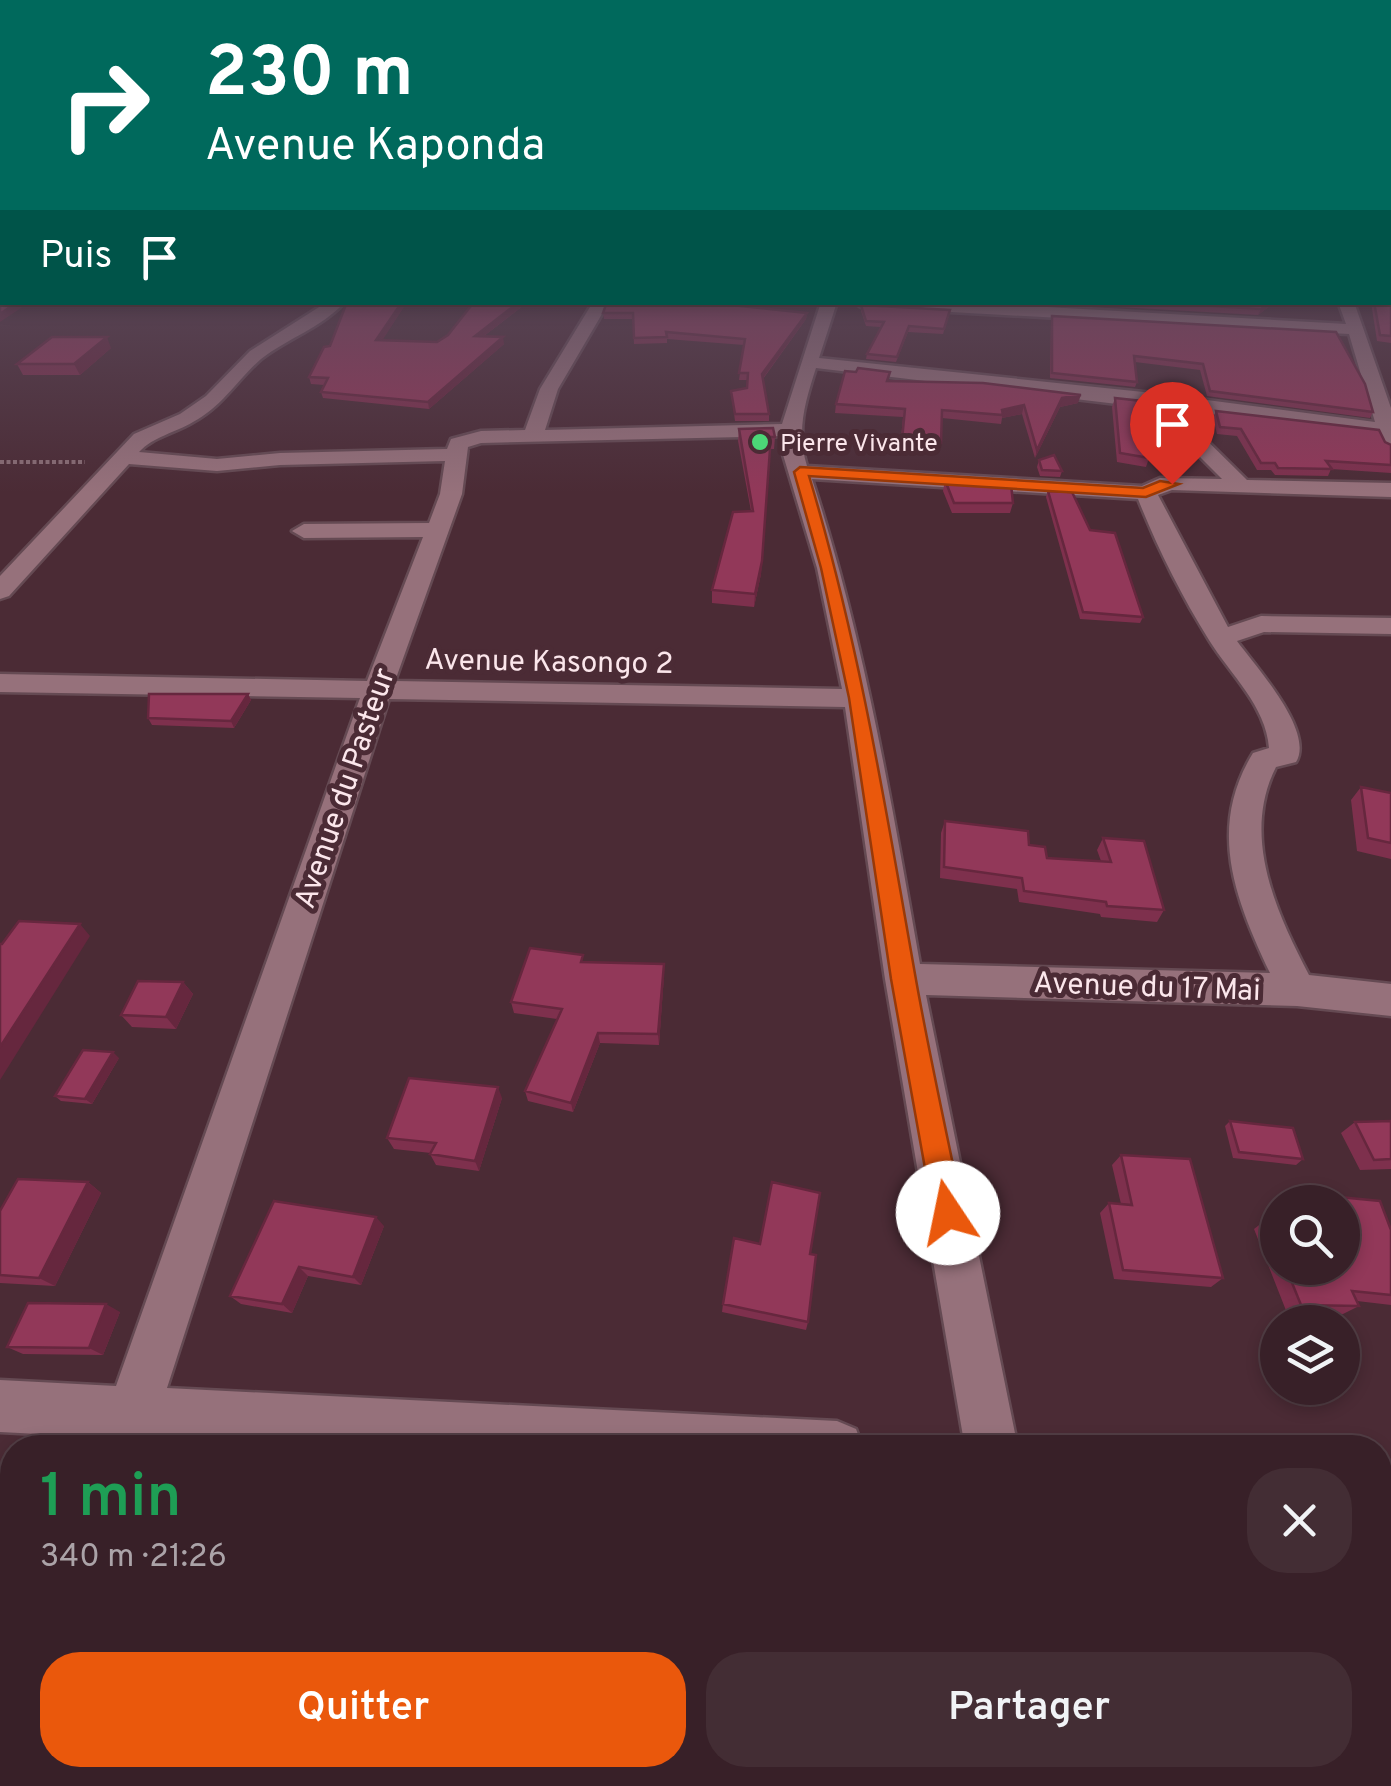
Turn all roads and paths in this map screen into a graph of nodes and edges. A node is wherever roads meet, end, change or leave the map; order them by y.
1 (305, 326) edge
2 (586, 326) edge
3 (821, 326) edge
4 (1327, 326) edge
5 (1355, 328) joint
6 (809, 362) junction
7 (1153, 399) junction
8 (789, 430) junction
9 (533, 436) junction
10 (1388, 436) edge
11 (455, 455) junction
12 (123, 459) junction
13 (0, 462) edge
14 (800, 472) junction
15 (1240, 486) junction
16 (1391, 490) edge
17 (1146, 493) junction
18 (304, 530) dead end
19 (438, 530) junction
20 (0, 591) edge
21 (1391, 626) edge
22 (1221, 638) junction
23 (0, 683) edge
24 (376, 690) junction
25 (858, 698) junction
26 (904, 979) junction
27 (1297, 990) junction
28 (1391, 1000) edge
29 (0, 1406) edge
30 (127, 1430) edge
31 (324, 1435) edge
32 (990, 1435) edge

1 - 12 street
2 - 9 street
3 - 6 street
4 - 5 street
5 - 10 street
6 - 7 street
6 - 8 street
7 - 10 street
7 - 15 street
8 - 9 street
8 - 14 street
9 - 11 street
11 - 12 street
11 - 19 street, Avenue du Pasteur
12 - 13 path
12 - 20 street
14 - 17 street
14 - 25 street
15 - 16 street
15 - 17 street
17 - 22 street
18 - 19 street
19 - 24 street, Avenue du Pasteur
21 - 22 street
22 - 27 street
23 - 24 street, Avenue Kasongo 2
24 - 25 street, Avenue Kasongo 2
24 - 30 street, Avenue du Pasteur
25 - 26 street
26 - 27 street, Avenue du 17 Mai
26 - 32 street
27 - 28 street, Avenue du 17 Mai
29 - 30 street
30 - 31 street

